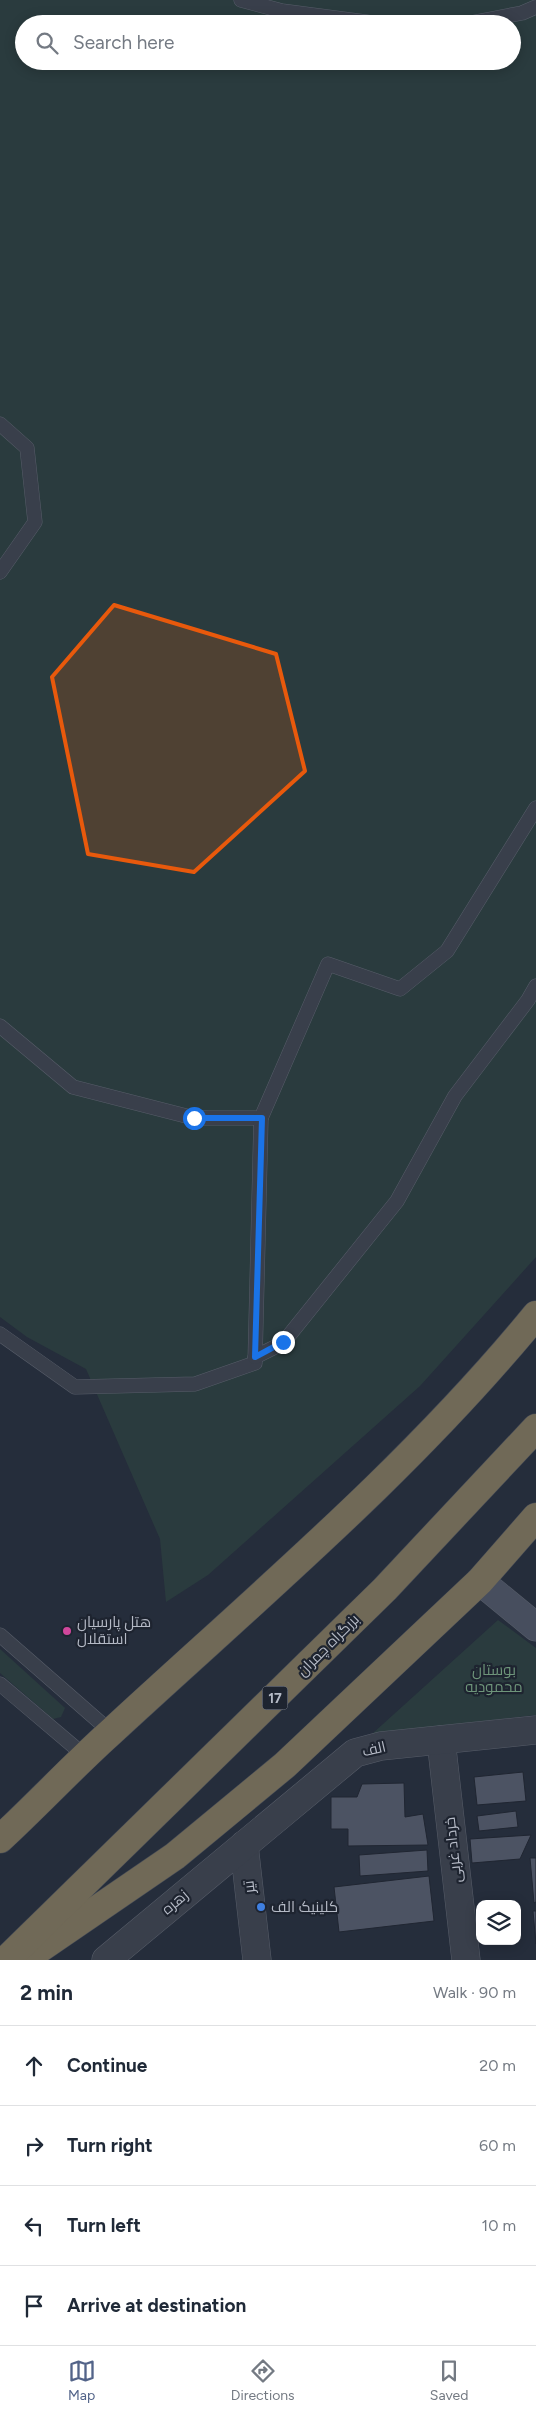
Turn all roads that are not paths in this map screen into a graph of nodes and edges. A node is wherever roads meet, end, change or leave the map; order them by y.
1 (241, 0) edge
2 (536, 7) edge
3 (307, 15) edge
4 (512, 15) edge
5 (0, 424) edge
6 (0, 572) edge
7 (536, 808) edge
8 (536, 986) edge
9 (0, 1026) edge
10 (262, 1118) junction
11 (536, 1315) edge
12 (0, 1334) edge
13 (255, 1357) junction
14 (536, 1428) edge
15 (536, 1517) edge
16 (480, 1581) junction
17 (536, 1628) edge
18 (0, 1635) edge
19 (0, 1684) edge
20 (536, 1730) edge
21 (111, 1732) junction
22 (441, 1740) junction
23 (84, 1756) junction
24 (27, 1814) junction
25 (0, 1831) edge
26 (0, 1840) edge
27 (244, 1844) junction
28 (6, 1960) edge
29 (23, 1960) edge
30 (106, 1960) edge
31 (257, 1960) edge
32 (466, 1960) edge

1 - 3 lane
2 - 4 lane
5 - 6 lane
7 - 10 lane
8 - 13 lane
9 - 10 lane
10 - 13 lane
11 - 21 highway
12 - 13 lane
14 - 28 highway, بزرگراه چمران / 17
15 - 16 highway
16 - 17 main road
16 - 29 highway
18 - 21 lane
19 - 23 lane
20 - 22 street, الف
21 - 23 highway
22 - 27 street, الف
22 - 32 street, خرداد غربی
23 - 24 highway
24 - 25 highway
24 - 26 highway
27 - 30 street, زهره
27 - 31 street, تیر

